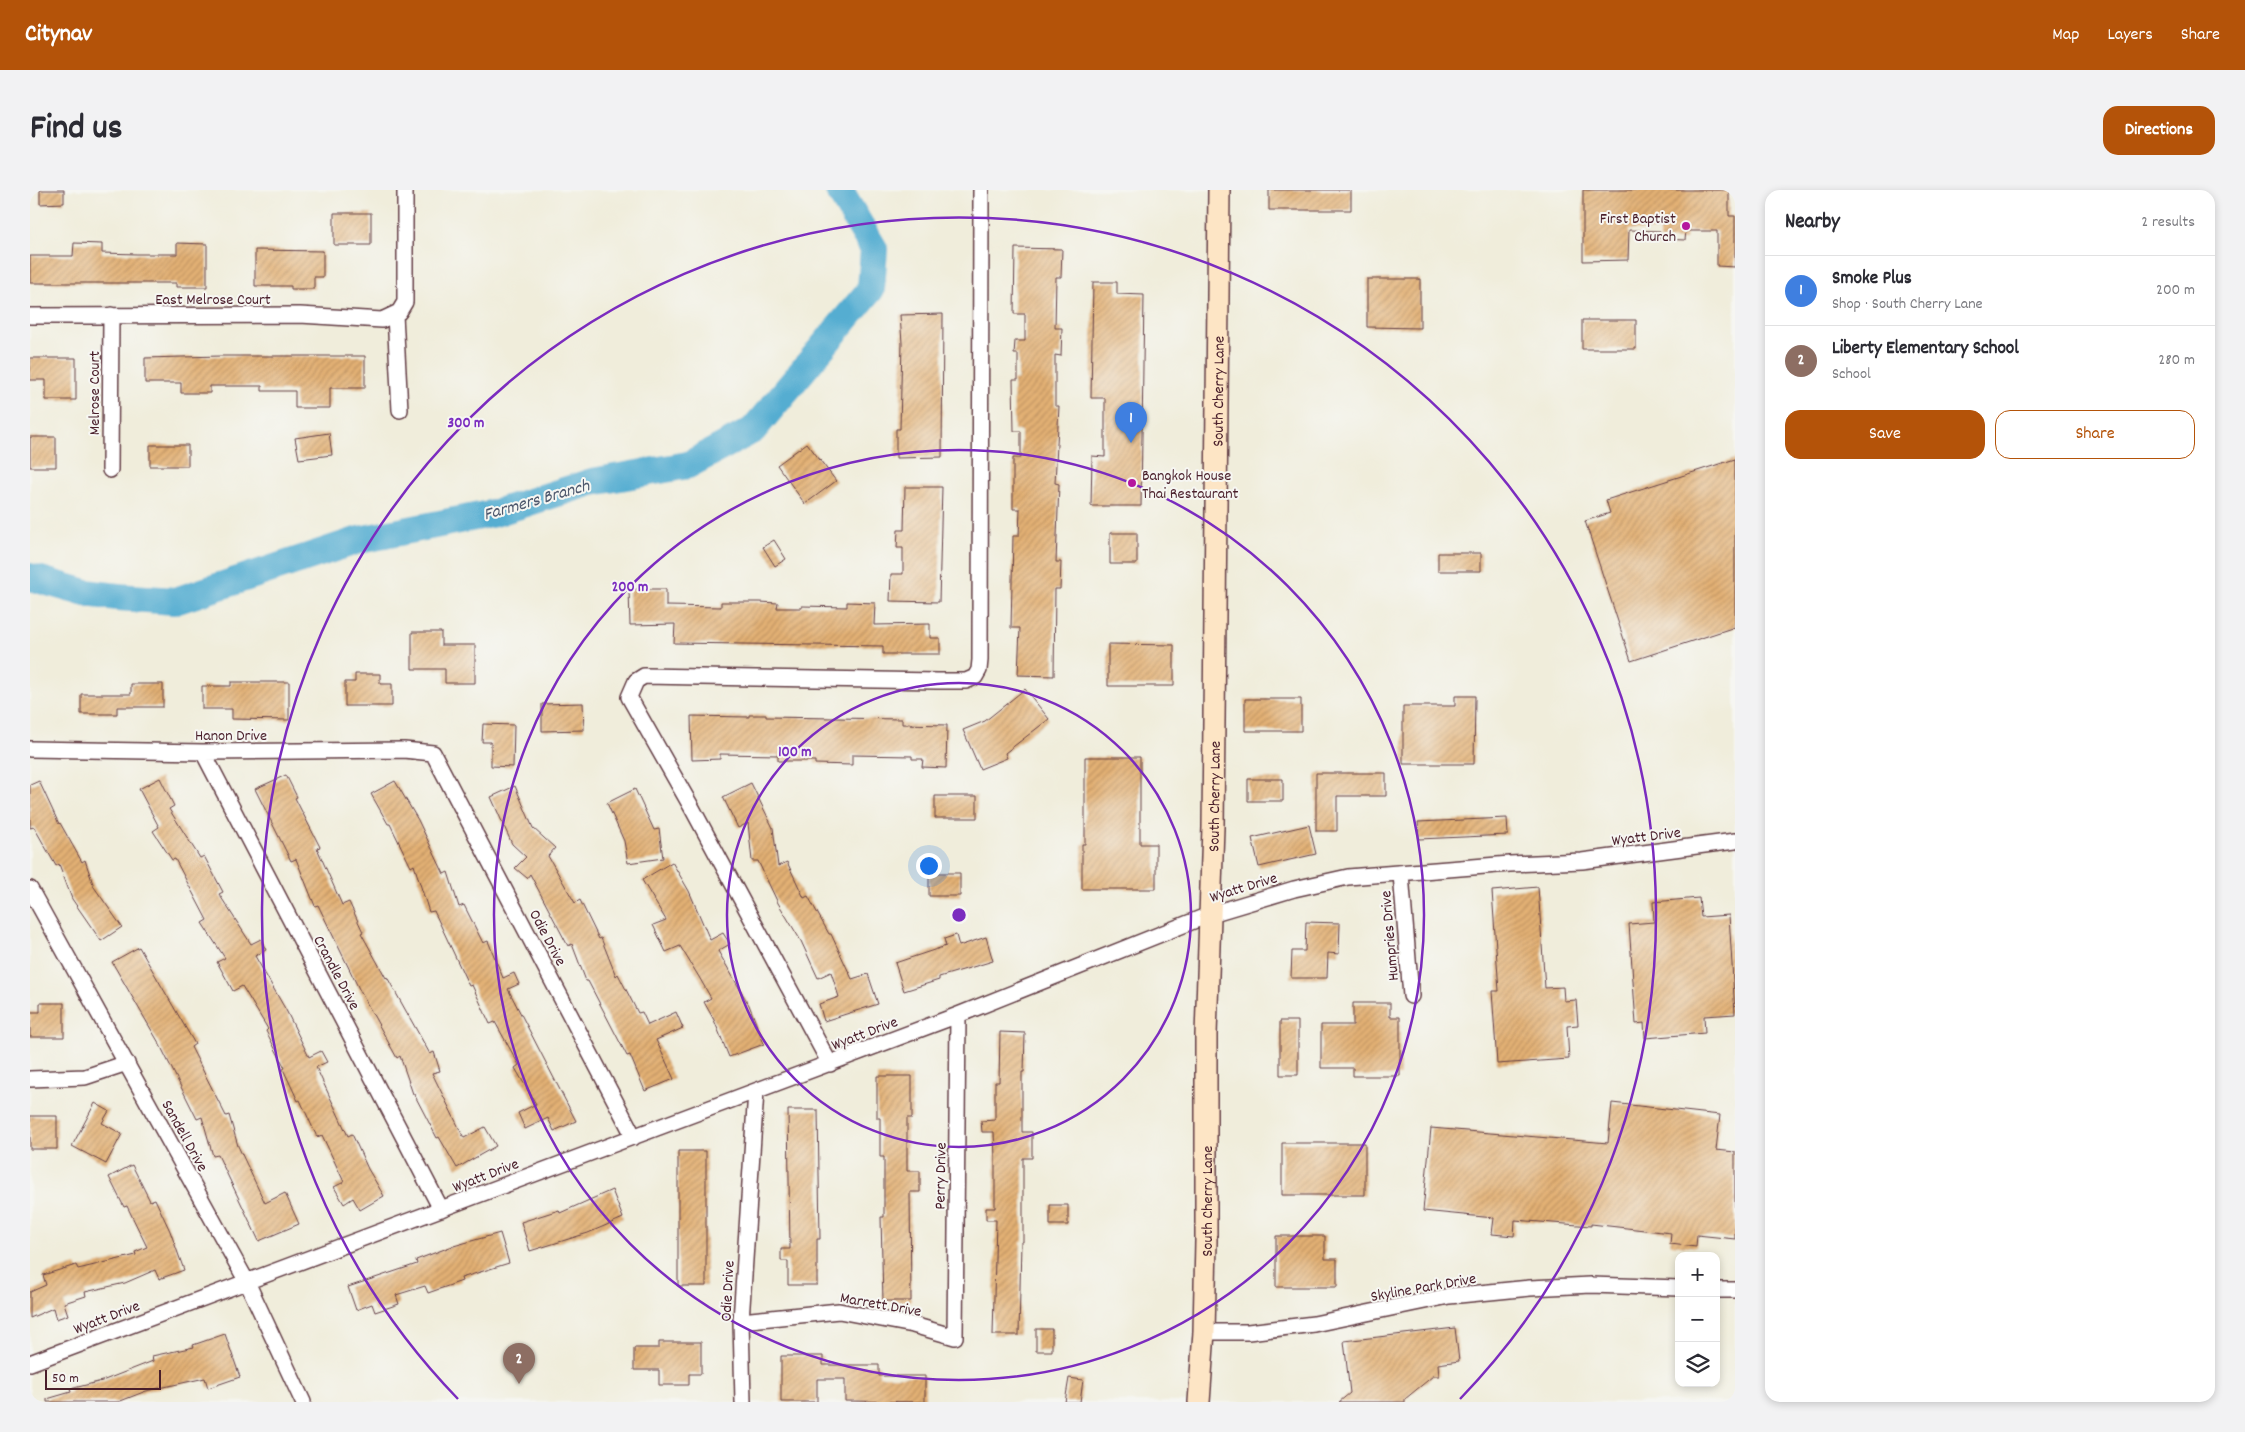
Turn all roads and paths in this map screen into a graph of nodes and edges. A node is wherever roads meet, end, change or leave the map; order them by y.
1 (405, 190) edge
2 (981, 190) edge
3 (1219, 190) edge
4 (111, 315) junction
5 (395, 315) junction
6 (30, 316) edge
7 (400, 410) dead end
8 (110, 470) dead end
9 (30, 749) edge
10 (203, 752) junction
11 (433, 753) joint
12 (1735, 841) edge
13 (1401, 874) junction
14 (30, 889) edge
15 (1211, 914) junction
16 (1411, 996) dead end
17 (958, 1015) junction
18 (127, 1063) junction
19 (830, 1064) junction
20 (30, 1079) edge
21 (756, 1092) junction
22 (634, 1137) junction
23 (441, 1209) junction
24 (247, 1282) junction
25 (1675, 1288) edge
26 (1720, 1290) edge
27 (1735, 1290) edge
28 (741, 1321) junction
29 (1204, 1332) junction
30 (955, 1337) joint
31 (30, 1363) edge
32 (303, 1402) edge
33 (743, 1402) edge
34 (1199, 1402) edge

1 - 5 street
2 - 19 street
3 - 15 street, South Cherry Lane
4 - 5 street, East Melrose Court
4 - 6 street, East Melrose Court
4 - 8 street, Melrose Court
5 - 7 street
9 - 10 street, Hanon Drive
10 - 11 street, Hanon Drive
10 - 23 street, Crandle Drive
11 - 22 street, Odie Drive
12 - 13 street, Wyatt Drive
13 - 15 street, Wyatt Drive
13 - 16 street, Humpries Drive
14 - 18 street, Sandell Drive
15 - 17 street, Wyatt Drive
15 - 29 street, South Cherry Lane
17 - 19 street, Wyatt Drive
17 - 30 street, Perry Drive
18 - 20 street
18 - 24 street, Sandell Drive
19 - 21 street, Wyatt Drive
21 - 22 street, Wyatt Drive
21 - 28 street, Odie Drive
22 - 23 street, Wyatt Drive
23 - 24 street, Wyatt Drive
24 - 31 street, Wyatt Drive
24 - 32 street, Sandell Drive
25 - 29 street, Skyline Park Drive
26 - 27 street
28 - 30 street, Marrett Drive
28 - 33 street, Odie Drive
29 - 34 street, South Cherry Lane

